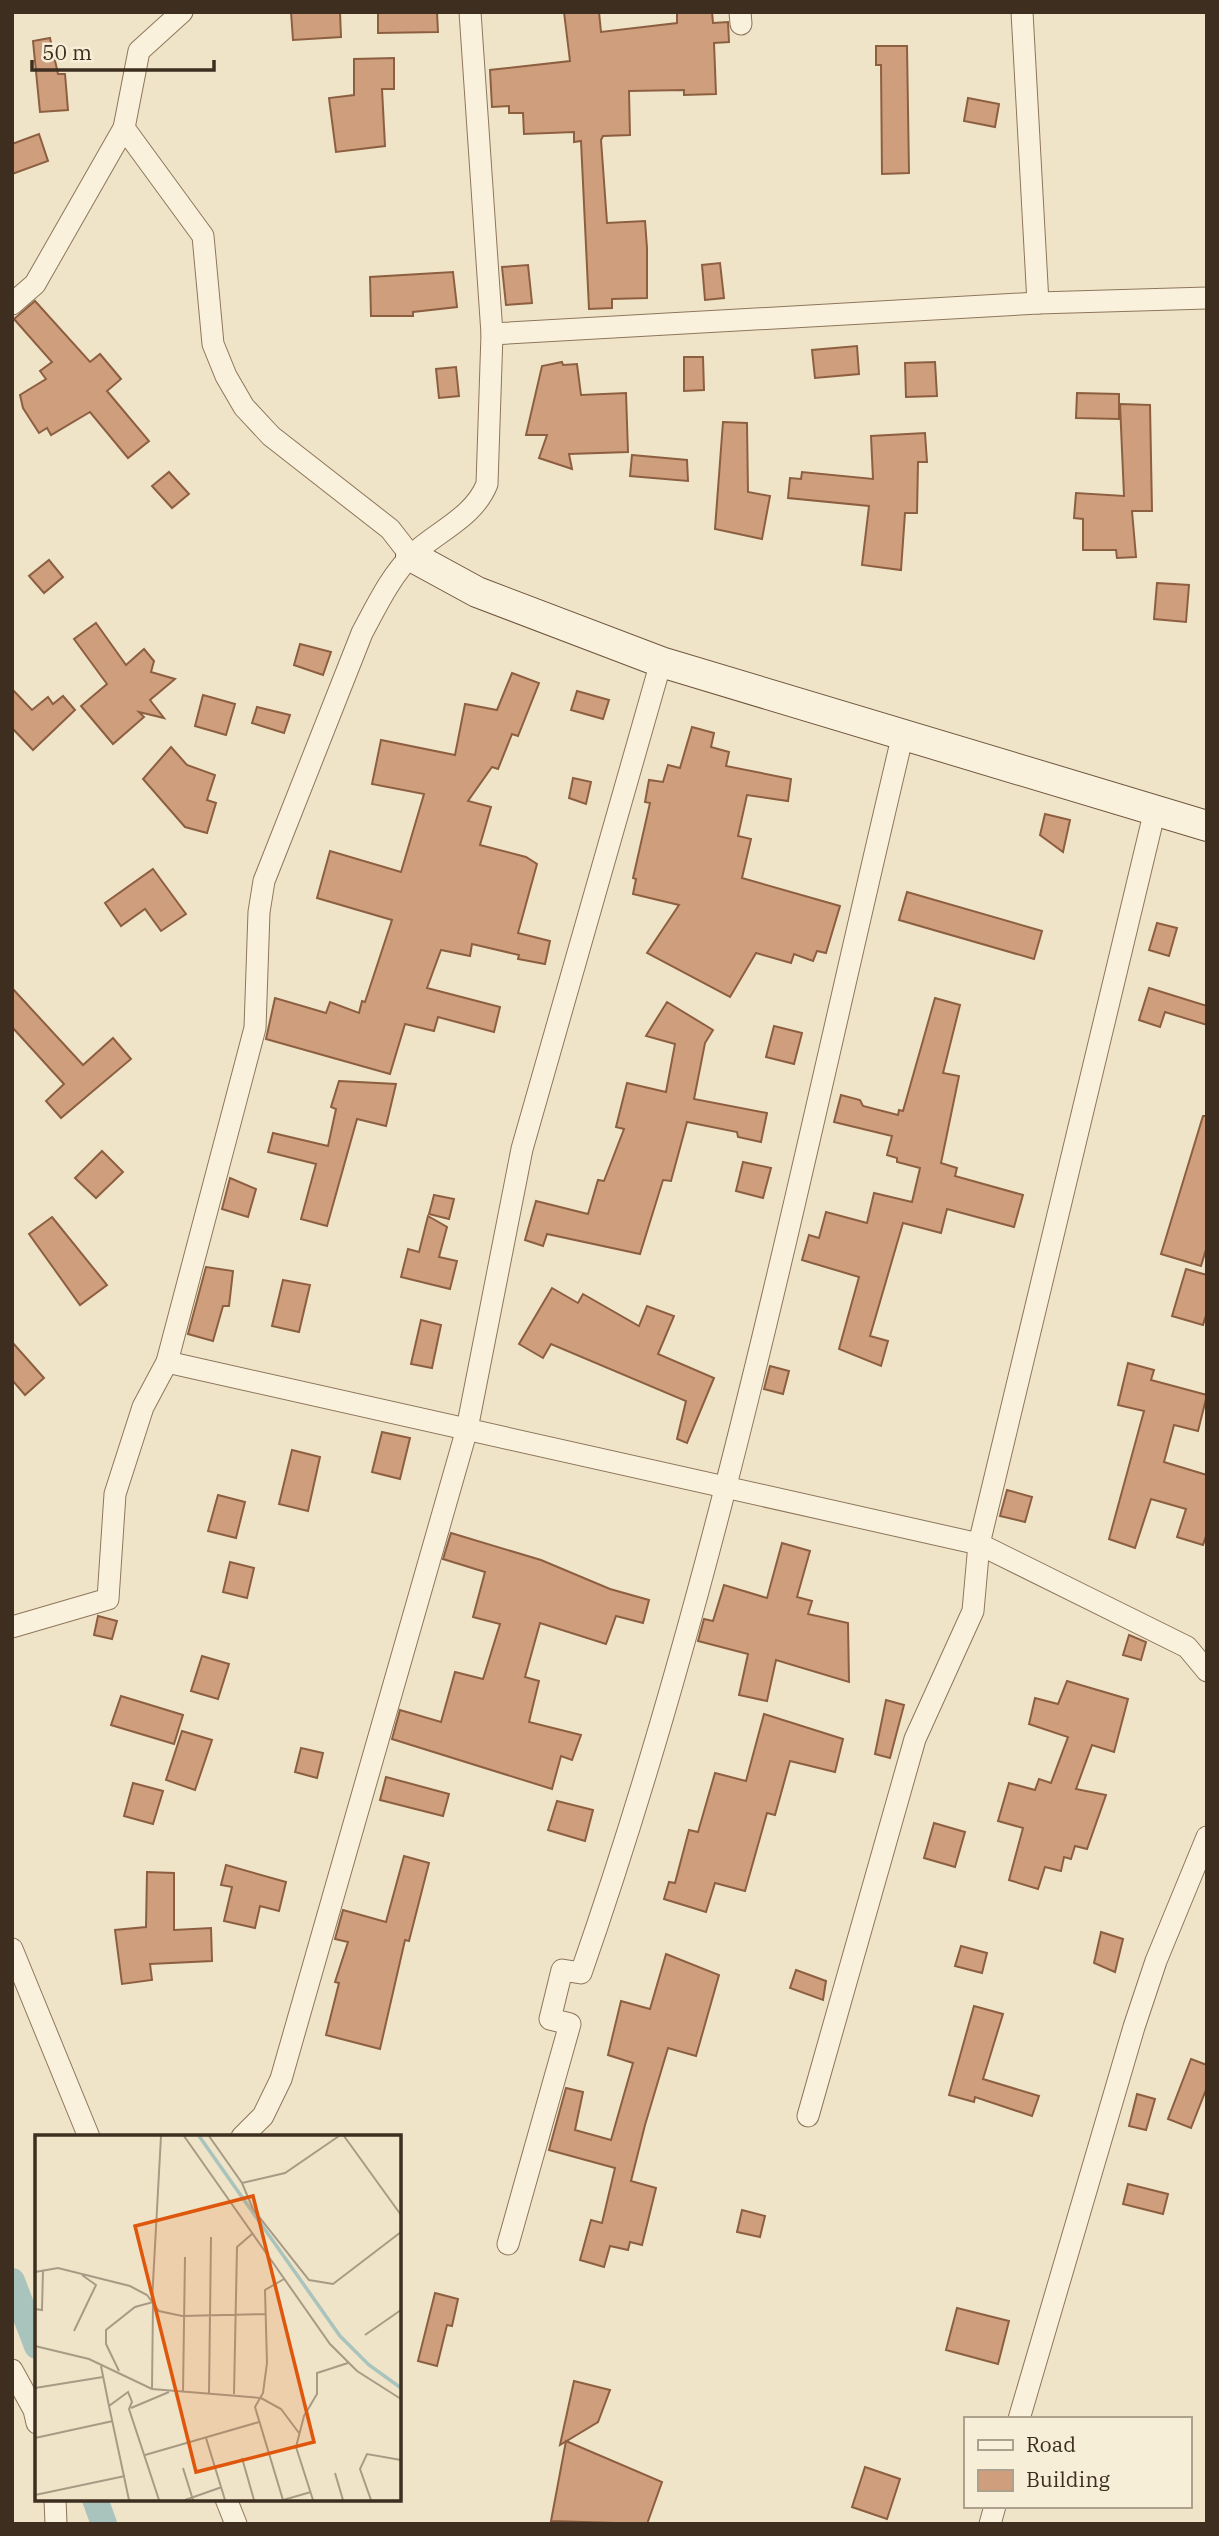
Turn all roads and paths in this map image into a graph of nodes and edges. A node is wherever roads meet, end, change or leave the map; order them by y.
1 (182, 12) edge
2 (470, 12) edge
3 (1022, 12) edge
4 (124, 128) junction
5 (1207, 298) edge
6 (1038, 303) junction
7 (12, 304) edge
8 (492, 334) junction
9 (411, 556) junction
10 (661, 662) junction
11 (903, 734) junction
12 (1155, 810) junction
13 (1207, 826) edge
14 (167, 1362) junction
15 (467, 1429) junction
16 (726, 1489) junction
17 (979, 1544) junction
18 (12, 1627) edge
19 (1207, 1671) edge
20 (1207, 1837) edge
21 (12, 1949) edge
22 (808, 2116) dead end
23 (88, 2135) edge
24 (244, 2135) edge
25 (508, 2244) dead end
26 (12, 2370) edge
27 (35, 2414) edge
28 (1020, 2417) edge
29 (55, 2501) edge
30 (227, 2501) edge
31 (56, 2524) edge
32 (236, 2524) edge

1 - 4 street
2 - 8 street
3 - 6 street
4 - 7 street
4 - 9 street
5 - 6 street
6 - 8 street
8 - 9 street
9 - 10 main road
9 - 14 street
10 - 11 main road
10 - 15 street
11 - 12 main road
11 - 16 street
12 - 13 main road
12 - 17 street
14 - 15 street
14 - 18 street
15 - 16 street
15 - 24 street
16 - 17 street
16 - 25 street
17 - 19 street
17 - 22 street
20 - 28 street
21 - 23 street
26 - 27 street
29 - 31 street
30 - 32 street

